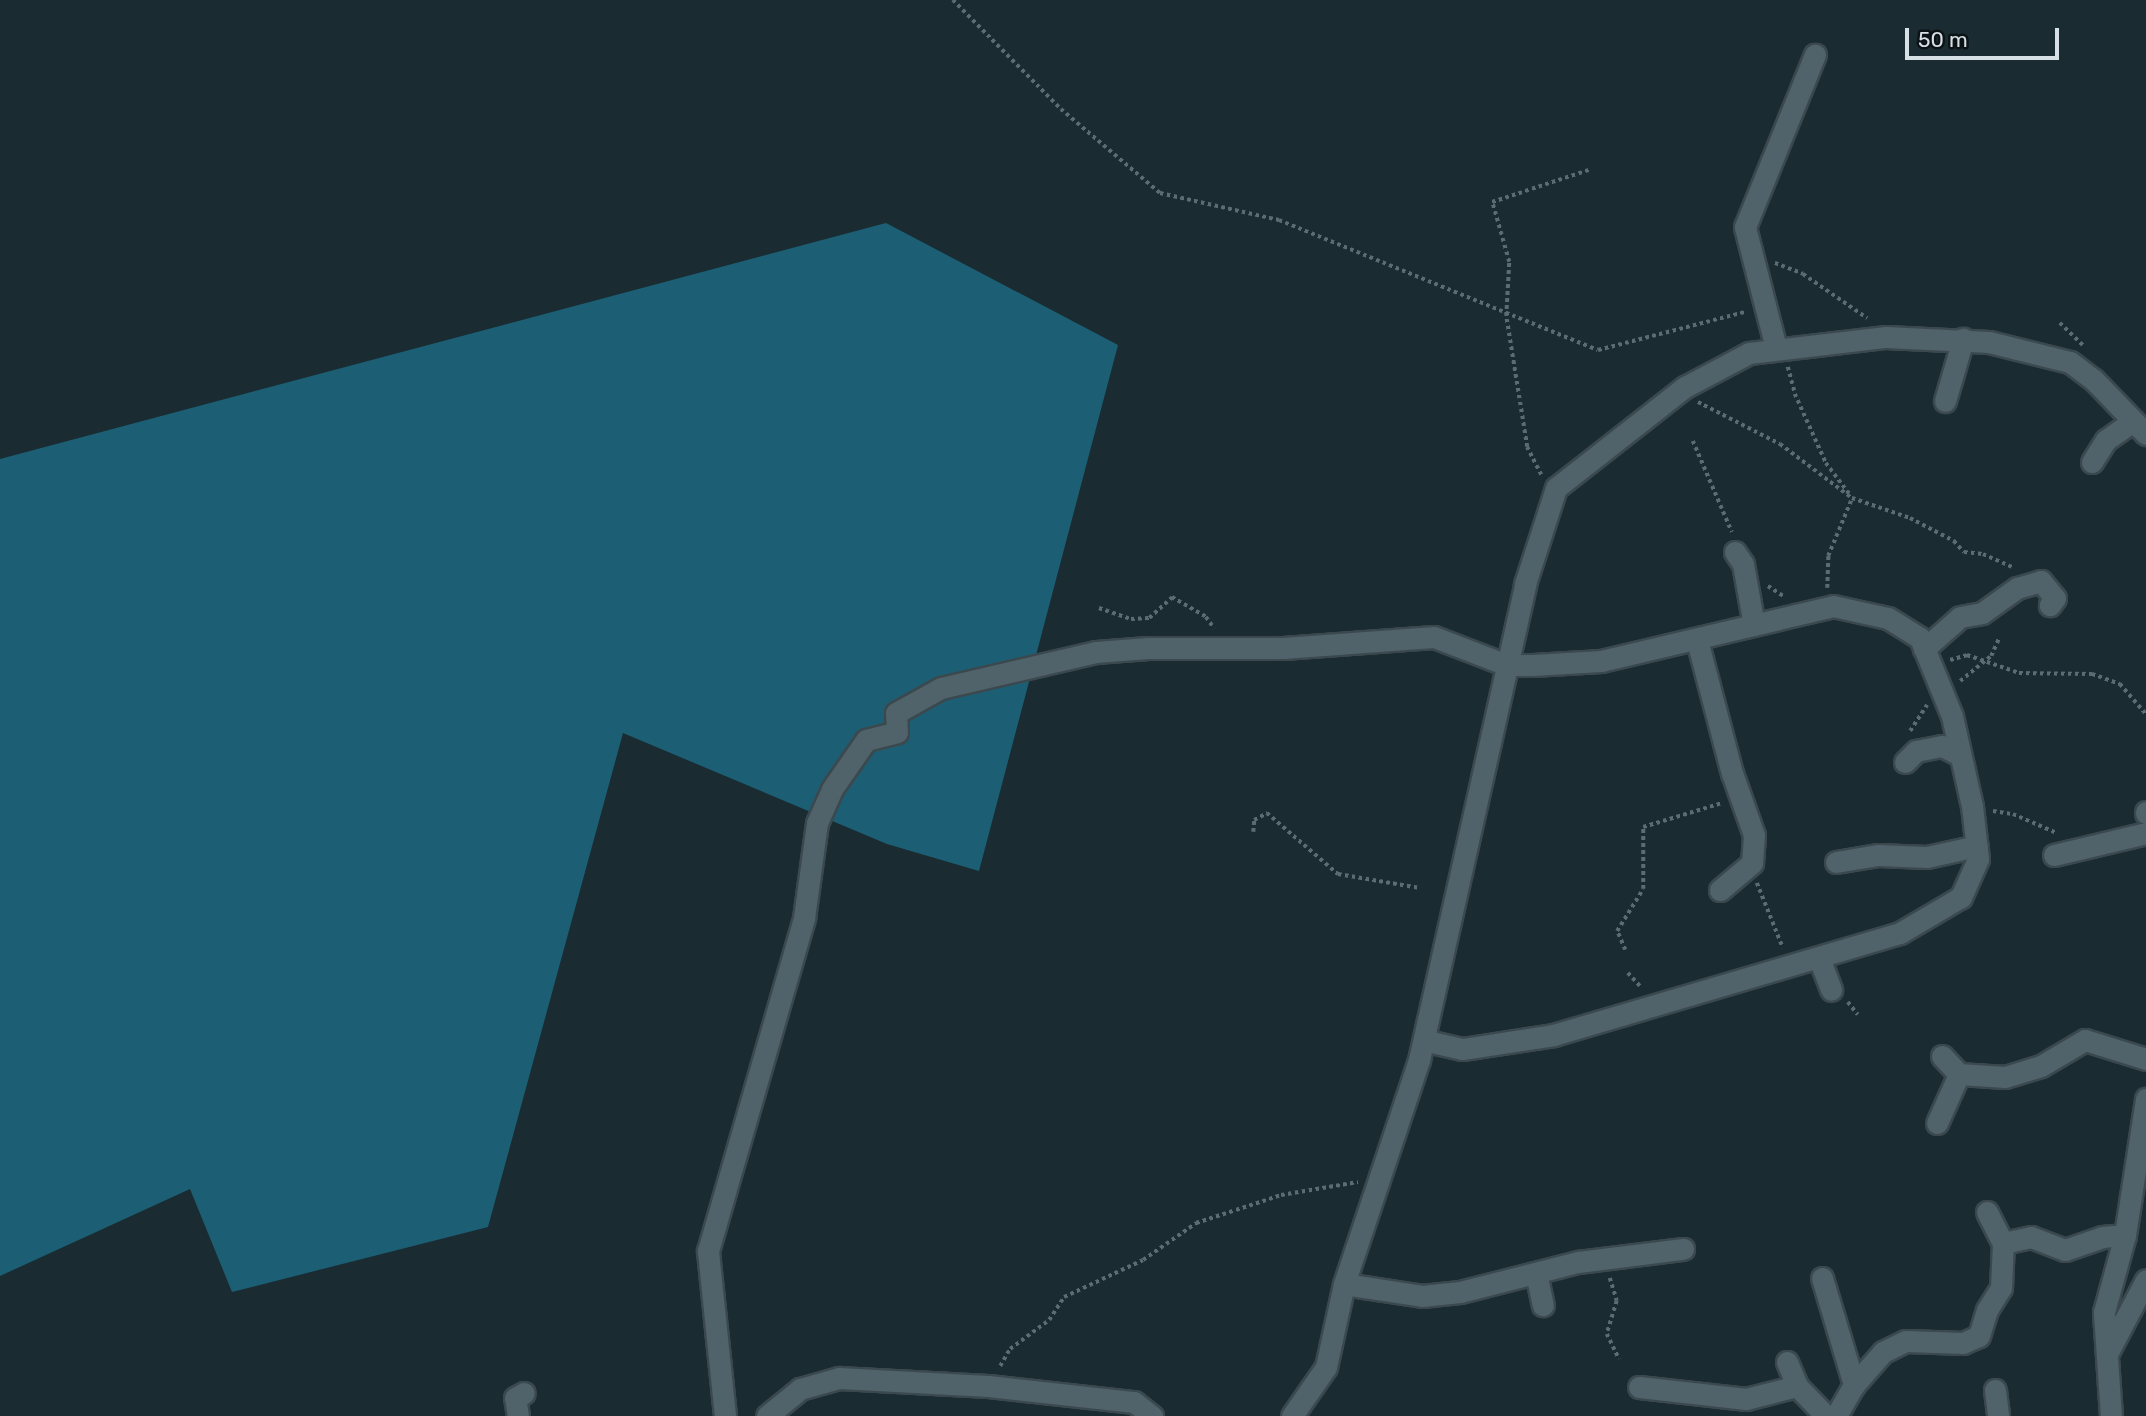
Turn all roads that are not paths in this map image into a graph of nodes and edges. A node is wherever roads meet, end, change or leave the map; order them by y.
1 (1815, 55) dead end
2 (1963, 339) junction
3 (1782, 348) junction
4 (1945, 401) dead end
5 (2139, 428) edge
6 (2092, 462) dead end
7 (1740, 562) road end
8 (2050, 605) dead end
9 (1754, 625) junction
10 (1697, 640) junction
11 (1928, 657) junction
12 (1507, 665) junction
13 (1961, 755) junction
14 (1905, 762) dead end
15 (1970, 828) junction
16 (2136, 840) edge
17 (2062, 854) road end
18 (1836, 862) dead end
19 (1720, 890) dead end
20 (1819, 958) junction
21 (1831, 990) dead end
22 (1424, 1040) junction
23 (1942, 1056) dead end
24 (2146, 1059) edge
25 (1959, 1074) junction
26 (2146, 1099) edge
27 (1937, 1123) dead end
28 (2143, 1133) edge
29 (1987, 1212) dead end
30 (2125, 1235) junction
31 (2003, 1243) junction
32 (1683, 1249) dead end
33 (1536, 1273) junction
34 (1822, 1278) dead end
35 (2146, 1280) edge
36 (1344, 1284) junction
37 (1542, 1305) dead end
38 (2107, 1354) junction
39 (1787, 1362) dead end
40 (1854, 1385) junction
41 (1797, 1386) junction
42 (1639, 1387) dead end
43 (1995, 1390) dead end
44 (524, 1393) dead end
45 (518, 1416) edge
46 (724, 1416) edge
47 (767, 1416) edge
48 (1152, 1416) edge
49 (1292, 1416) edge
50 (1826, 1416) edge
51 (1836, 1416) edge
52 (1998, 1416) edge
53 (2111, 1416) edge

1 - 3 street
2 - 3 street
2 - 4 street
2 - 5 street
3 - 12 street
5 - 6 street
7 - 9 street
8 - 11 street
9 - 10 street
9 - 11 street
10 - 12 street
10 - 19 street
11 - 13 street
12 - 22 street
12 - 46 street
13 - 14 street
13 - 15 street
15 - 18 street
15 - 20 street
16 - 17 street
20 - 21 street
20 - 22 street
22 - 36 street
23 - 25 street
24 - 25 street
25 - 27 street
26 - 28 street
28 - 30 street
29 - 31 street
30 - 31 street
30 - 38 street
31 - 40 street
32 - 33 street
33 - 36 street
33 - 37 street
34 - 40 street
35 - 38 street
36 - 49 street
38 - 53 street
39 - 41 street
40 - 51 street
41 - 42 street
41 - 50 street
43 - 52 street
44 - 45 street
47 - 48 street

